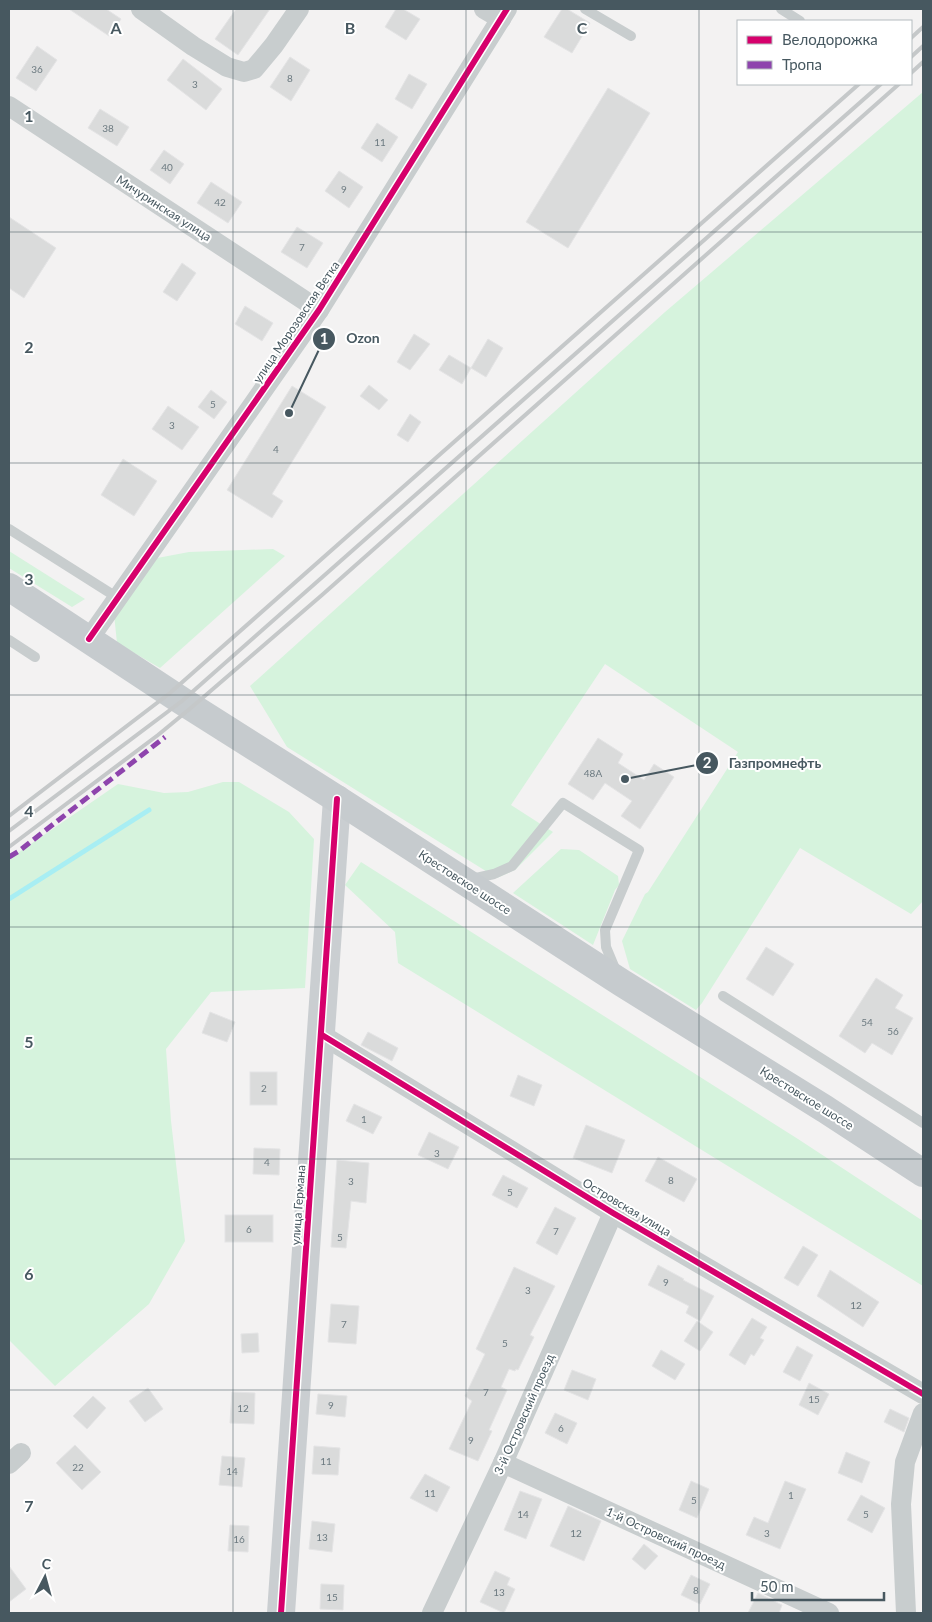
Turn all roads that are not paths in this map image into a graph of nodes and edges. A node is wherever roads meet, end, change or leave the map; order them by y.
1 (141, 9) edge
2 (299, 9) edge
3 (585, 9) edge
4 (781, 9) edge
5 (497, 12) edge
6 (798, 20) edge
7 (631, 36) dead end
8 (9, 106) edge
9 (320, 310) junction
10 (9, 529) edge
11 (9, 587) edge
12 (118, 598) junction
13 (89, 639) junction
14 (9, 640) edge
15 (35, 657) dead end
16 (337, 799) junction
17 (454, 875) junction
18 (622, 983) junction
19 (723, 996) dead end
20 (322, 1035) junction
21 (923, 1123) edge
22 (923, 1173) edge
23 (614, 1213) junction
24 (923, 1394) edge
25 (923, 1413) edge
26 (503, 1463) junction
27 (281, 1613) edge
28 (434, 1613) edge
29 (829, 1613) edge
30 (906, 1613) edge

1 - 2 street
3 - 7 lane
4 - 6 lane
5 - 9 street, улица Морозовская Ветка
8 - 9 street, Мичуринская улица
9 - 12 street, улица Морозовская Ветка
10 - 12 lane
11 - 13 main road, Крестовское шоссе
12 - 13 street, улица Морозовская Ветка
13 - 16 main road, Крестовское шоссе
14 - 15 lane
16 - 17 main road, Крестовское шоссе
16 - 20 street, улица Германа
17 - 18 main road, Крестовское шоссе
17 - 18 lane
18 - 22 main road, Крестовское шоссе
19 - 21 lane
20 - 23 street, Островская улица
20 - 27 street, улица Германа
23 - 24 street, Островская улица
23 - 26 street, 3-й Островский проезд
25 - 30 street
26 - 28 street, 3-й Островский проезд
26 - 29 street, 1-й Островский проезд

